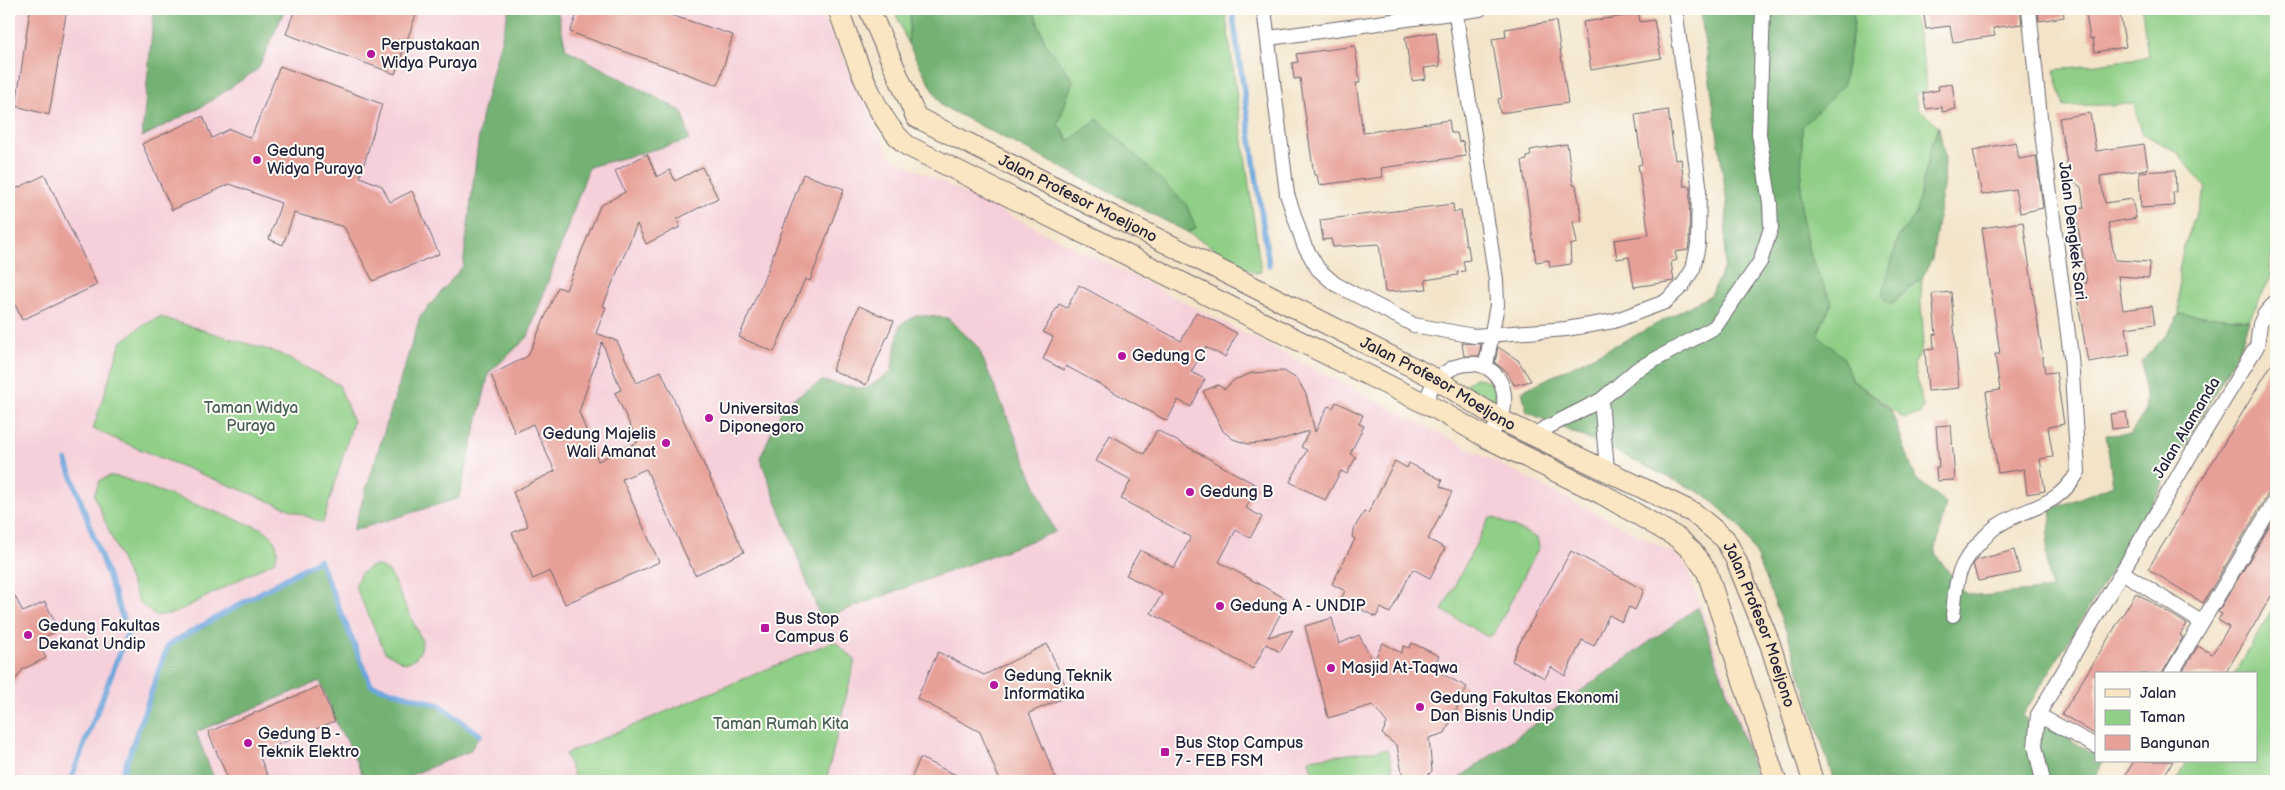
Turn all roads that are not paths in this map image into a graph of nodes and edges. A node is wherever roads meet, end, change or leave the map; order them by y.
1 (838, 9) edge
2 (869, 9) edge
3 (1264, 9) edge
4 (1480, 9) edge
5 (1675, 9) edge
6 (1763, 9) edge
7 (2029, 9) edge
8 (1455, 11) edge
9 (1268, 38) junction
10 (2276, 301) edge
11 (1494, 334) junction
12 (1486, 365) junction
13 (1436, 379) junction
14 (1601, 400) junction
15 (1425, 403) junction
16 (1501, 420) junction
17 (1532, 436) junction
18 (1487, 438) junction
19 (1606, 469) junction
20 (1602, 494) junction
21 (2276, 499) edge
22 (2122, 572) junction
23 (1953, 615) dead end
24 (2201, 622) junction
25 (2172, 672) edge
26 (2038, 715) junction
27 (2095, 745) edge
28 (1776, 781) edge
29 (1813, 781) edge
30 (2043, 781) edge

1 - 15 street
2 - 13 street, Jalan Profesor Moeljono
3 - 9 street
4 - 8 street
5 - 11 street
6 - 14 street
7 - 23 street, Jalan Dengkek Sari
8 - 9 street
8 - 11 street
9 - 11 street
10 - 22 street, Jalan Alamanda
11 - 12 street
12 - 13 street
12 - 16 street
13 - 15 street
13 - 16 street, Jalan Profesor Moeljono
14 - 17 street
14 - 19 street
15 - 18 street
16 - 17 street, Jalan Profesor Moeljono
16 - 18 street
17 - 19 street, Jalan Profesor Moeljono
18 - 20 street
19 - 20 street
19 - 29 street, Jalan Profesor Moeljono
20 - 28 street
21 - 24 street
22 - 24 street
22 - 26 street, Jalan Alamanda
24 - 25 street
26 - 27 street
26 - 30 street

